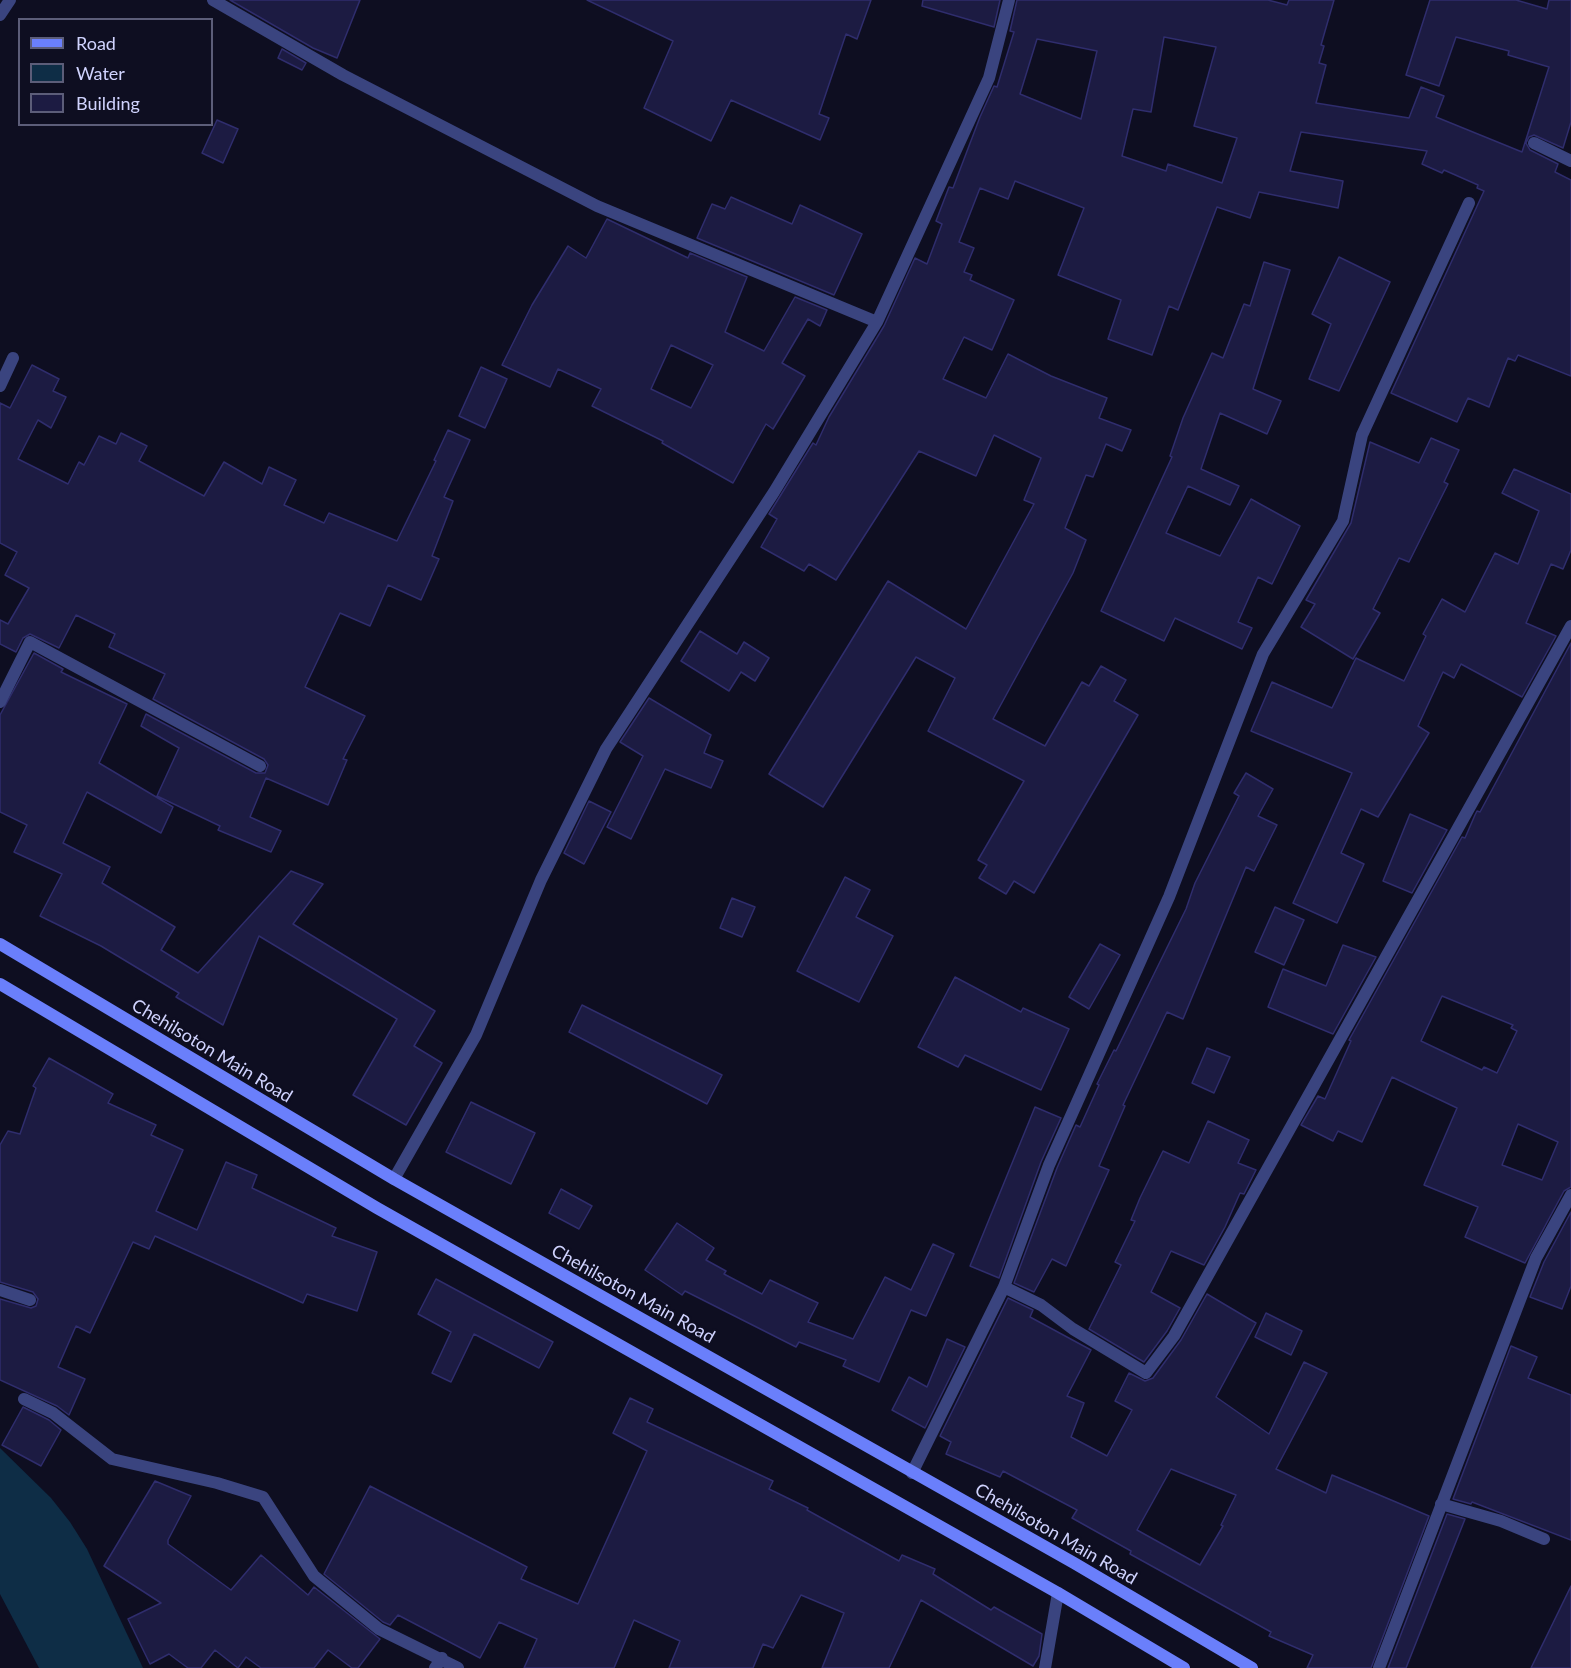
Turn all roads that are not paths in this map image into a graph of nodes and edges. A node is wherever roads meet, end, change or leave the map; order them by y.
1 (10, 0) edge
2 (213, 0) edge
3 (1009, 0) edge
4 (0, 15) edge
5 (1534, 143) dead end
6 (1571, 162) edge
7 (1469, 203) dead end
8 (877, 322) junction
9 (13, 358) dead end
10 (0, 386) edge
11 (1571, 626) edge
12 (0, 702) edge
13 (260, 766) dead end
14 (0, 944) edge
15 (0, 984) edge
16 (394, 1179) junction
17 (1571, 1195) edge
18 (1004, 1287) junction
19 (0, 1290) edge
20 (30, 1300) dead end
21 (24, 1399) dead end
22 (912, 1473) junction
23 (1441, 1504) junction
24 (1544, 1539) dead end
25 (1058, 1593) junction
26 (439, 1663) edge
27 (458, 1668) edge
28 (1045, 1668) edge
29 (1184, 1668) edge
30 (1252, 1668) edge
31 (1379, 1668) edge

1 - 4 street
2 - 8 street
3 - 8 street
5 - 6 street
7 - 18 street
8 - 16 street
9 - 10 street
11 - 18 street
12 - 13 street
14 - 16 main road, Chehilsoton Main Road
15 - 25 main road
16 - 22 main road, Chehilsoton Main Road
17 - 23 street
18 - 22 street
19 - 20 street
21 - 26 street
22 - 30 main road, Chehilsoton Main Road
23 - 24 street
23 - 31 street
25 - 28 street
25 - 29 main road
26 - 27 street

